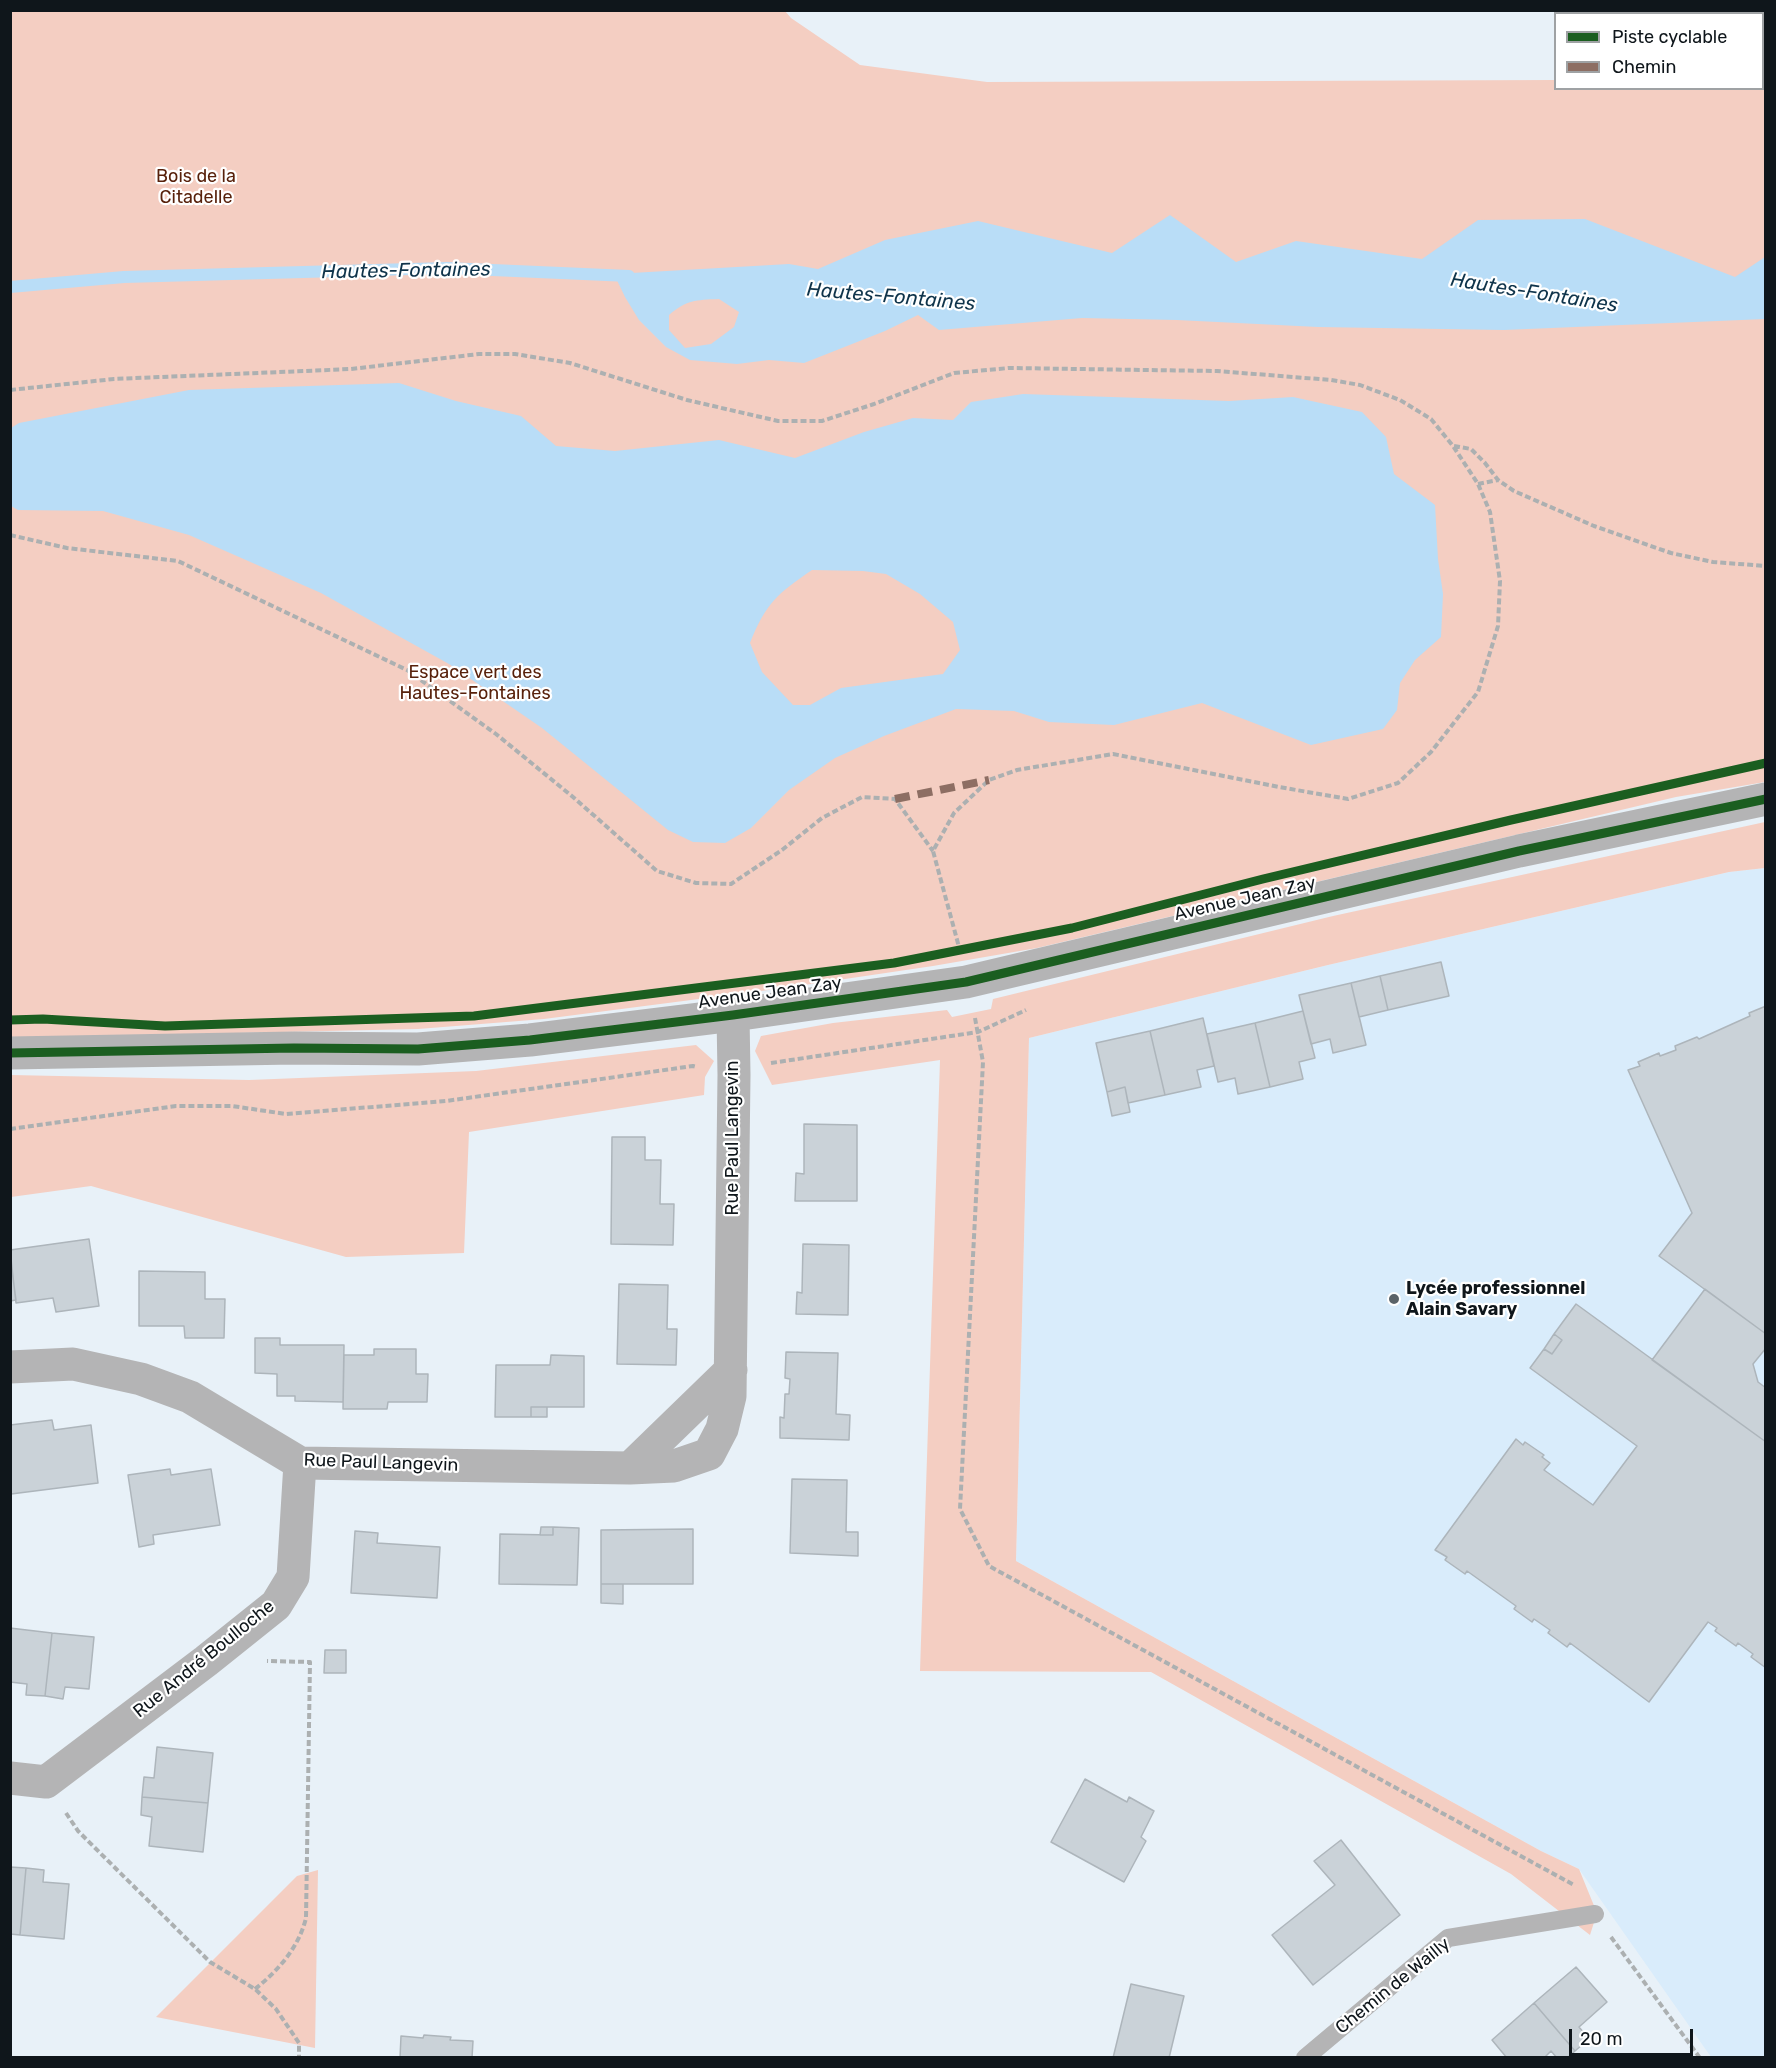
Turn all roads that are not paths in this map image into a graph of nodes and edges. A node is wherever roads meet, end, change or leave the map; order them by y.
1 (1766, 799) edge
2 (733, 1015) junction
3 (10, 1053) edge
4 (10, 1367) edge
5 (731, 1370) junction
6 (300, 1463) junction
7 (630, 1468) junction
8 (10, 1778) edge
9 (1594, 1914) road end
10 (1305, 2058) edge

1 - 2 street, Avenue Jean Zay
2 - 3 street, Avenue Jean Zay
2 - 5 street, Rue Paul Langevin
4 - 6 street, Rue Paul Langevin
5 - 7 street
5 - 7 street, Rue Paul Langevin
6 - 7 street, Rue Paul Langevin
6 - 8 street, Rue André Boulloche
9 - 10 lane, Chemin de Wailly

